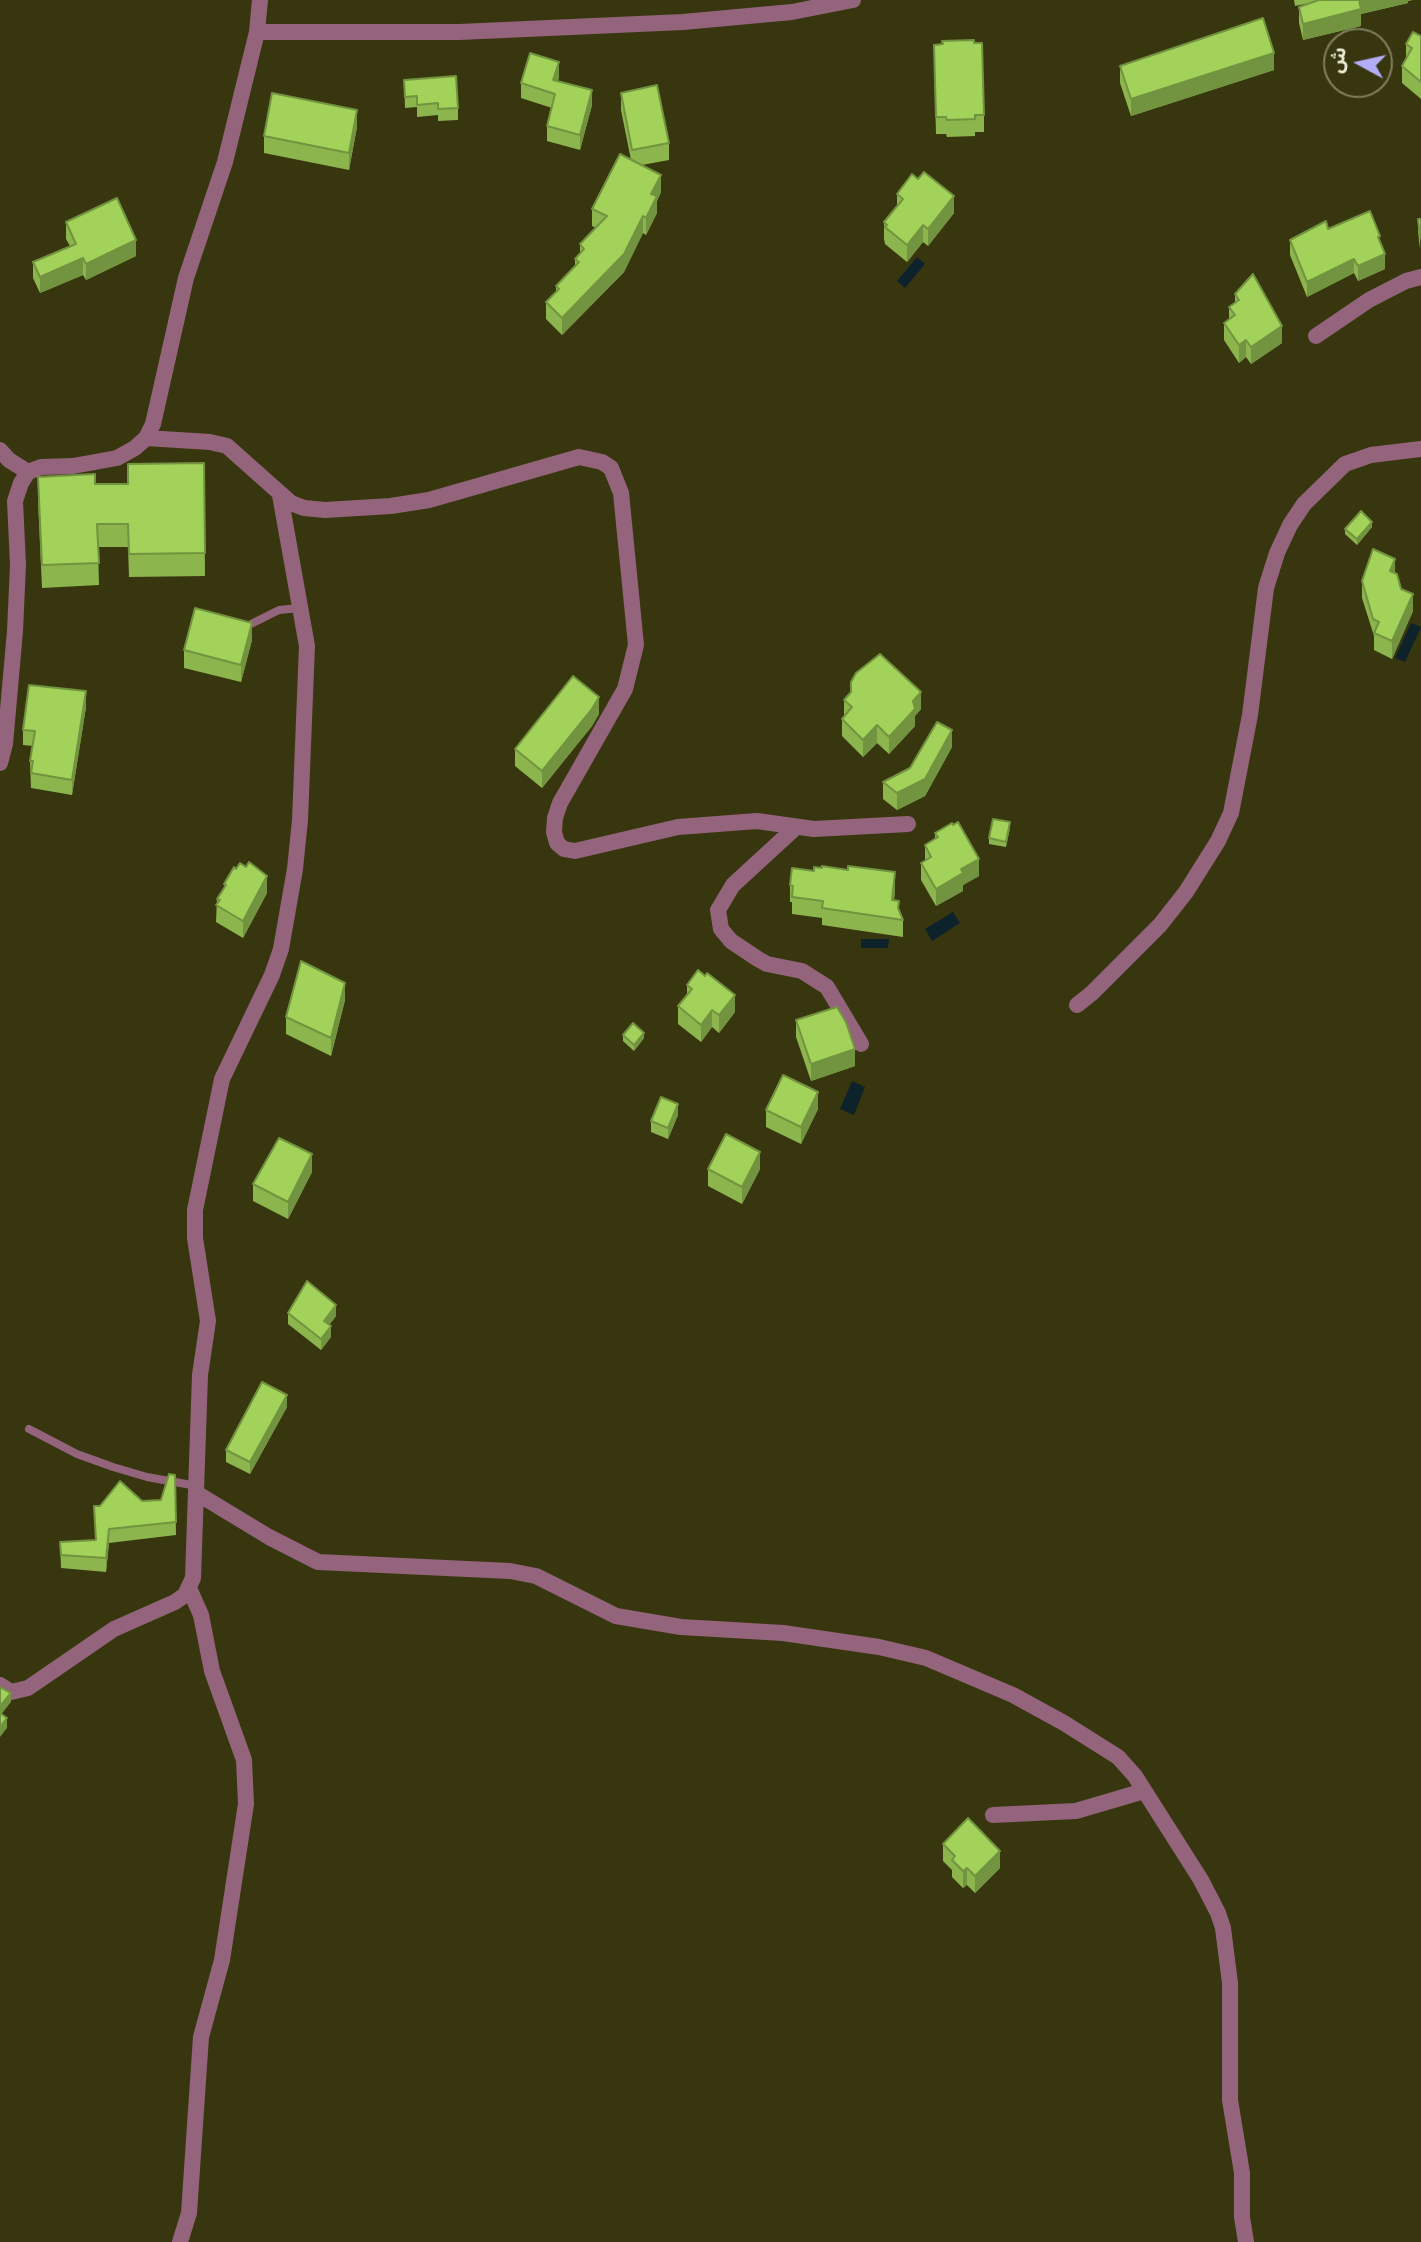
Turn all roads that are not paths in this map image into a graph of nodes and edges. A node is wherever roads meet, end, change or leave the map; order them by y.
1 (260, 0) edge
2 (853, 0) edge
3 (257, 32) junction
4 (1421, 277) edge
5 (1316, 336) dead end
6 (146, 438) junction
7 (1421, 449) edge
8 (0, 450) edge
9 (28, 472) junction
10 (280, 495) junction
11 (300, 608) junction
12 (251, 624) edge
13 (0, 763) edge
14 (908, 824) dead end
15 (794, 828) junction
16 (1077, 1005) dead end
17 (861, 1044) dead end
18 (29, 1429) dead end
19 (198, 1490) junction
20 (189, 1588) junction
21 (0, 1685) edge
22 (1144, 1791) junction
23 (993, 1815) dead end
24 (180, 2242) edge
25 (1246, 2242) edge

1 - 3 street
2 - 3 street
3 - 6 street
4 - 5 street
6 - 9 street
6 - 10 street
7 - 16 street
8 - 9 street
9 - 13 street
10 - 11 street
10 - 15 street
11 - 12 lane
11 - 19 street
14 - 15 street
15 - 17 street
18 - 19 lane
19 - 20 street
19 - 22 street
20 - 21 street
20 - 24 street
22 - 23 street
22 - 25 street

